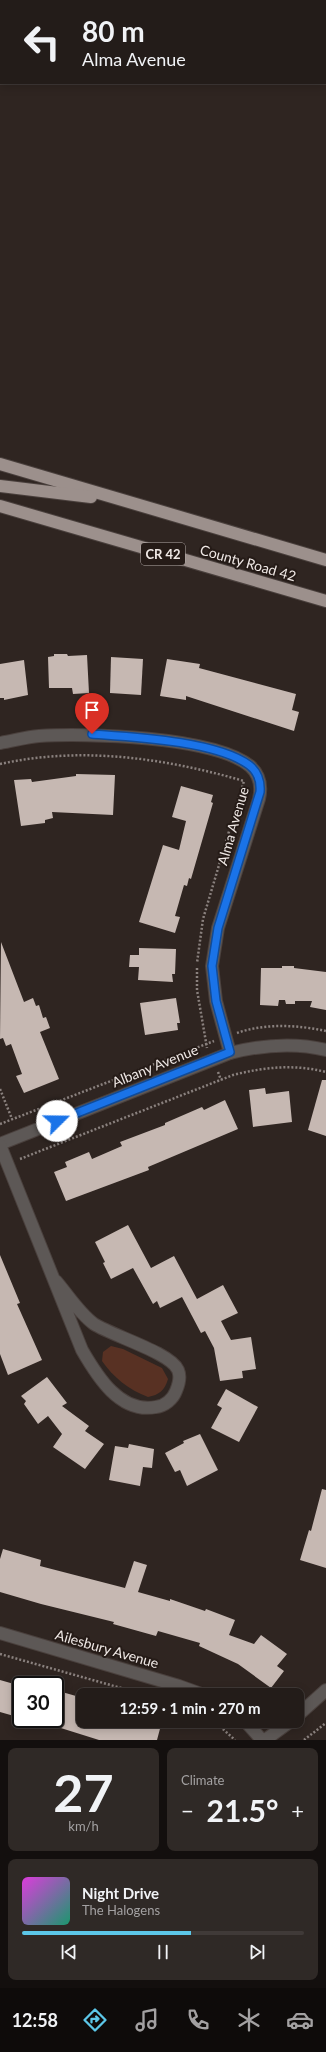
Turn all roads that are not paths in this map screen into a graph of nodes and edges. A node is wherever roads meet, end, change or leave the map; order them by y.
1 (0, 464) edge
2 (0, 486) edge
3 (124, 501) junction
4 (0, 506) edge
5 (326, 560) edge
6 (326, 601) edge
7 (0, 744) edge
8 (326, 1050) edge
9 (230, 1052) junction
10 (0, 1144) edge
11 (56, 1281) junction
12 (0, 1633) edge
13 (185, 1688) edge
14 (326, 1690) edge
15 (304, 1710) edge
16 (252, 1728) edge
17 (281, 1728) edge
18 (264, 1740) edge

1 - 3 highway, County Road 42
2 - 3 highway
3 - 5 highway, County Road 42
4 - 6 highway, County Road 42 / CR 42
7 - 9 street, Alma Avenue
8 - 9 street, Albany Avenue
9 - 10 street, Albany Avenue
10 - 11 street
11 - 11 street
12 - 13 street, Ailesbury Avenue
14 - 15 street
16 - 18 street
17 - 18 street

